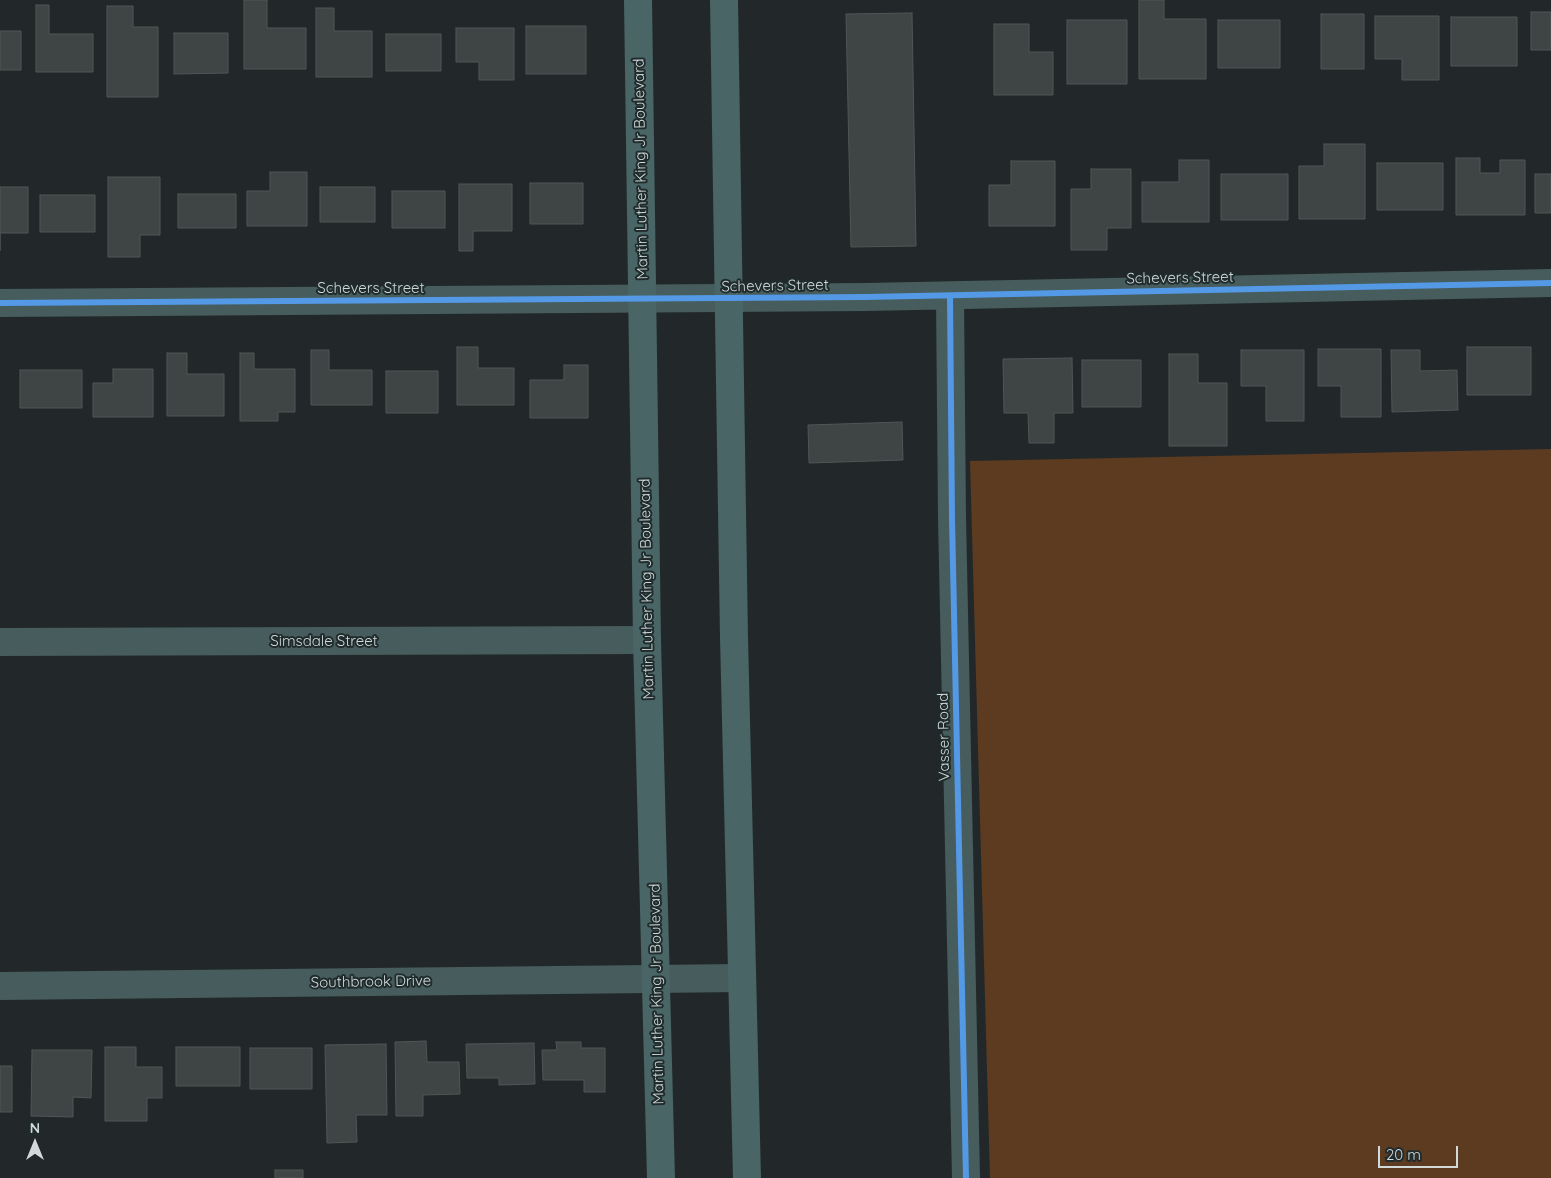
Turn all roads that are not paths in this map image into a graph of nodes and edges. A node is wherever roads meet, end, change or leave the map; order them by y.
1 (638, 0) edge
2 (724, 0) edge
3 (1551, 283) edge
4 (950, 296) junction
5 (643, 299) junction
6 (730, 299) junction
7 (0, 303) edge
8 (647, 640) junction
9 (0, 642) edge
10 (742, 978) junction
11 (658, 979) junction
12 (0, 986) edge
13 (661, 1178) edge
14 (747, 1178) edge
15 (966, 1178) edge

1 - 5 main road, Martin Luther King Jr Boulevard
2 - 6 main road
3 - 4 street, Schevers Street
4 - 6 street, Schevers Street
4 - 15 street, Vasser Road
5 - 6 street, Schevers Street
5 - 7 street, Schevers Street
5 - 8 main road, Martin Luther King Jr Boulevard
6 - 10 main road
8 - 9 street, Simsdale Street
8 - 11 main road, Martin Luther King Jr Boulevard
10 - 11 street, Southbrook Drive
10 - 14 main road
11 - 12 street, Southbrook Drive
11 - 13 main road, Martin Luther King Jr Boulevard

